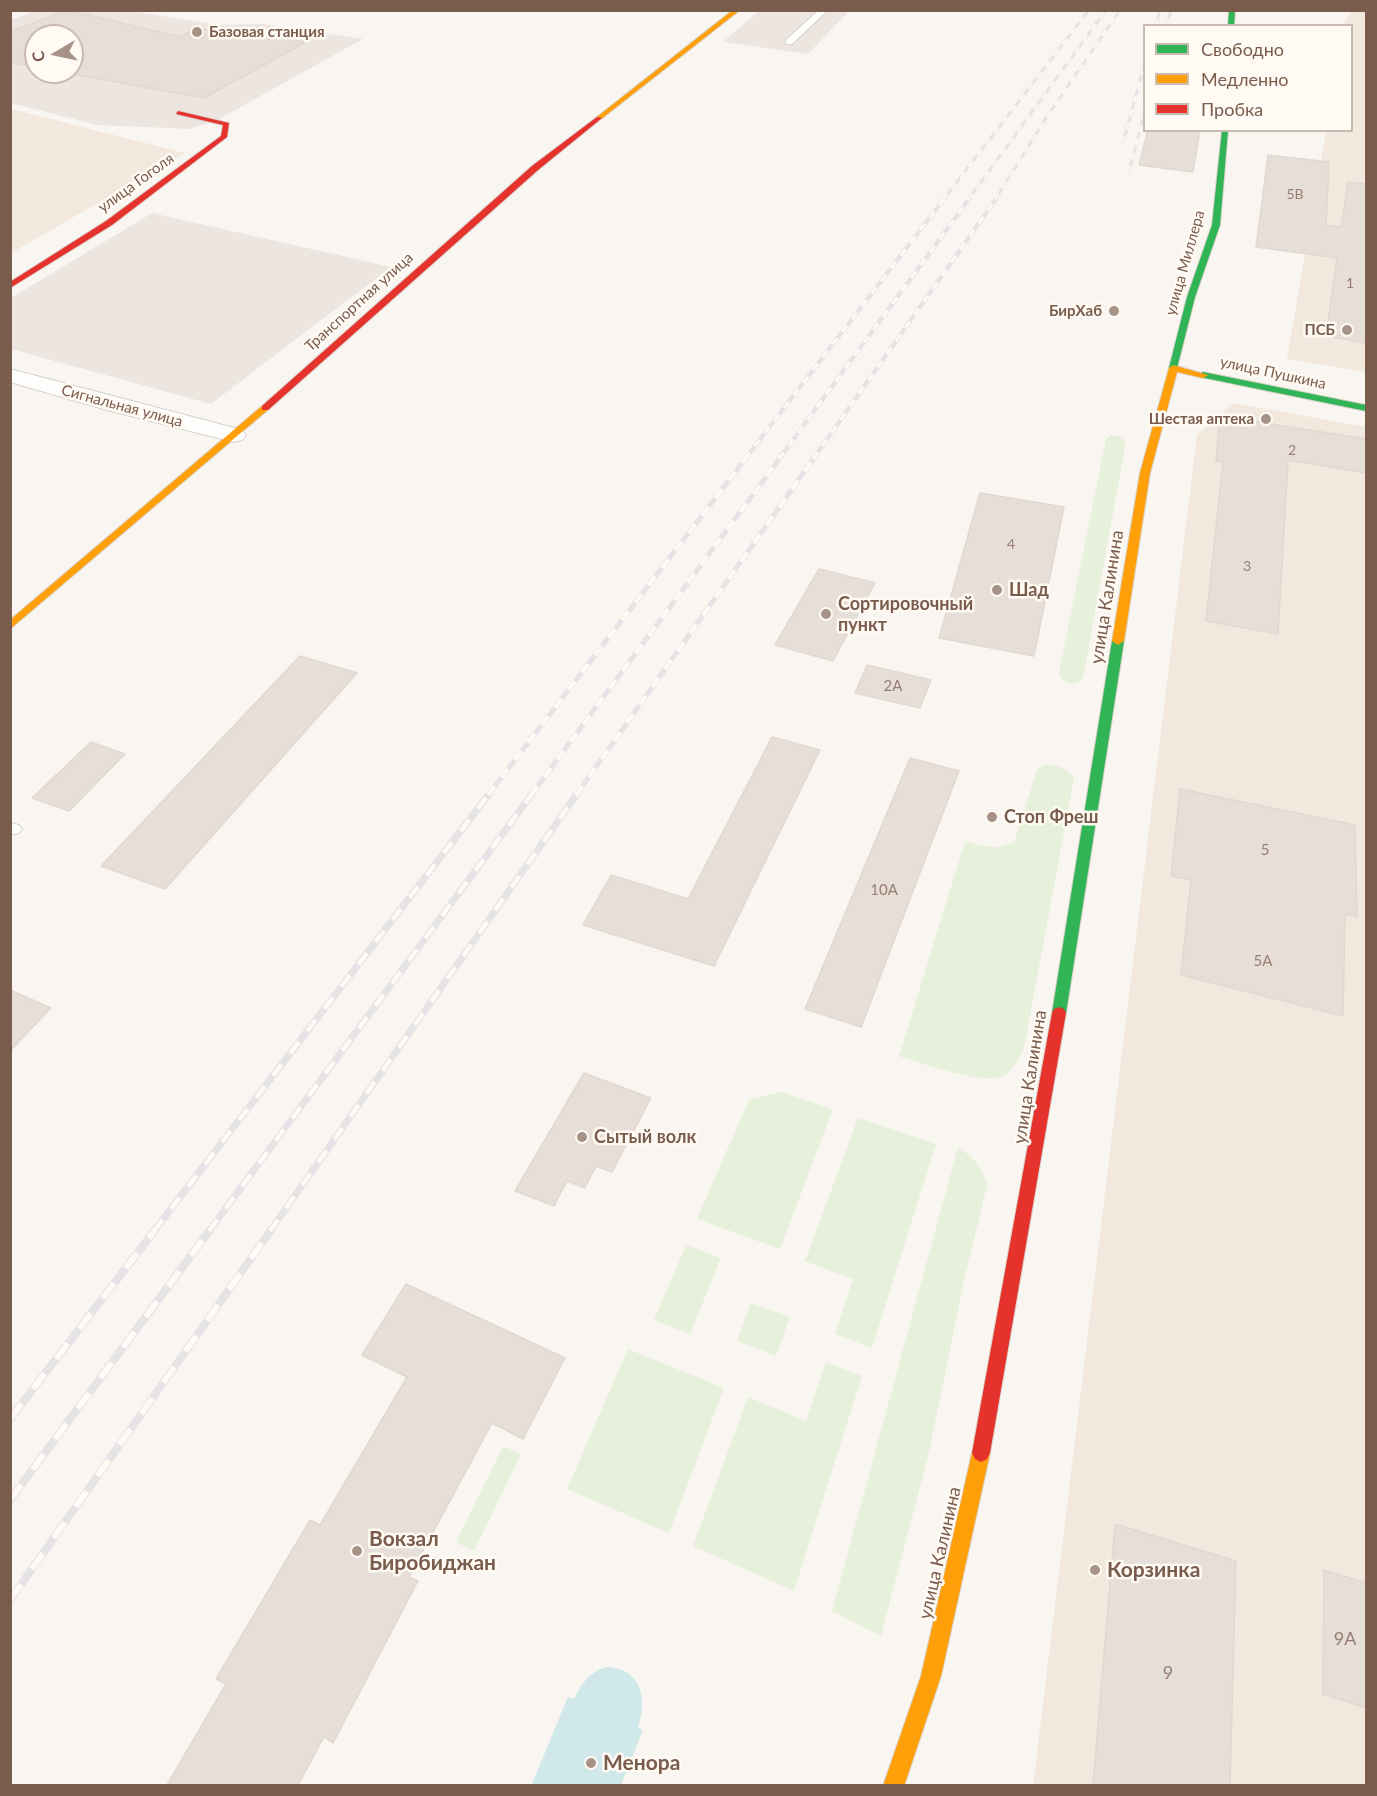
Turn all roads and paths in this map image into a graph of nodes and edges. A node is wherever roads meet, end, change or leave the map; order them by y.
1 (737, 10) edge
2 (824, 10) edge
3 (789, 42) dead end
4 (177, 113) dead end
5 (1225, 132) edge
6 (10, 286) edge
7 (1173, 368) junction
8 (10, 375) edge
9 (1366, 408) edge
10 (234, 435) junction
11 (10, 626) edge
12 (893, 1785) edge

1 - 10 main road, Транспортная улица
2 - 3 lane
4 - 6 main road, улица Гоголя
5 - 7 main road, улица Миллера
7 - 9 main road, улица Пушкина
7 - 12 main road, улица Калинина
8 - 10 street, Сигнальная улица
10 - 11 main road, Транспортная улица

